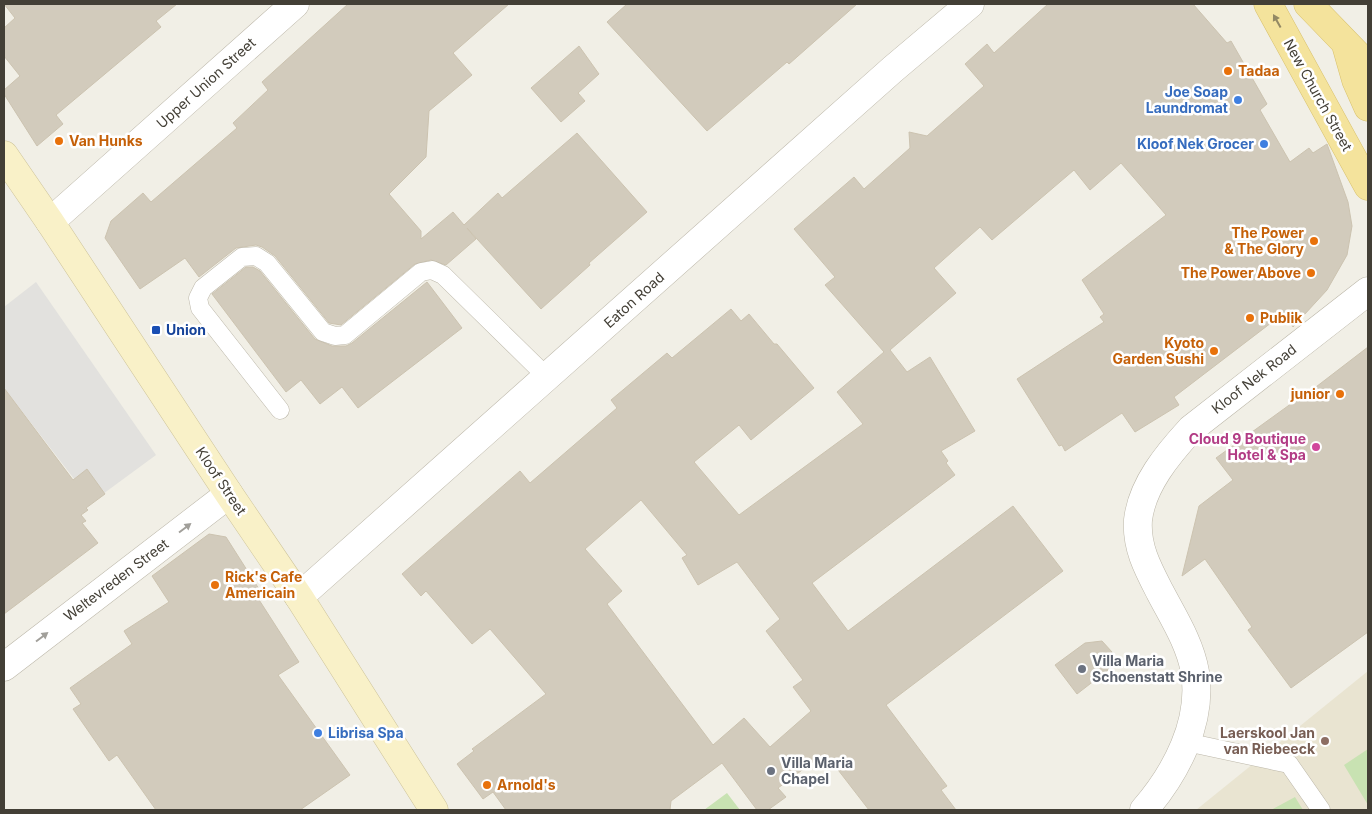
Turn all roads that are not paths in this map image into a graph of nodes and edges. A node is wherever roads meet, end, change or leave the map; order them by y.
1 (295, 4) edge
2 (970, 4) edge
3 (1268, 4) edge
4 (1308, 4) edge
5 (1345, 41) junction
6 (1368, 66) edge
7 (1368, 107) edge
8 (4, 155) edge
9 (1368, 186) edge
10 (50, 222) junction
11 (1368, 291) edge
12 (547, 377) junction
13 (280, 410) dead end
14 (229, 494) junction
15 (299, 597) junction
16 (4, 667) edge
17 (1186, 742) junction
18 (434, 810) edge
19 (1144, 810) edge
20 (1320, 810) edge

1 - 10 street, Upper Union Street
2 - 12 street, Eaton Road
9 -> 3 main road, New Church Street
4 - 5 main road
5 - 6 main road
5 - 7 main road
8 - 10 street, Kloof Street
10 - 14 street, Kloof Street
11 - 17 street, Kloof Nek Road
12 - 13 lane
12 - 15 street, Eaton Road
14 - 15 street, Kloof Street
16 -> 14 street, Weltevreden Street
15 - 18 street, Kloof Street
17 - 19 street, Kloof Nek Road
17 - 20 lane

